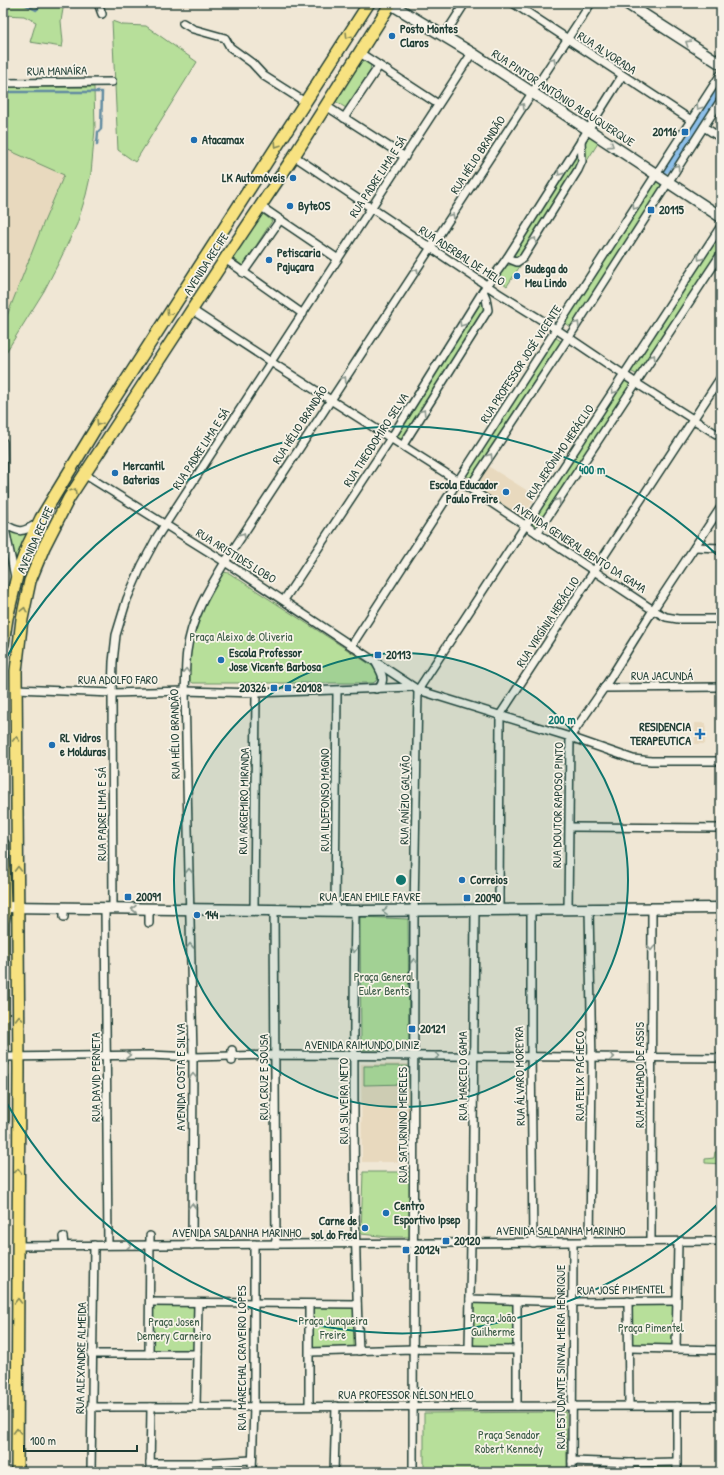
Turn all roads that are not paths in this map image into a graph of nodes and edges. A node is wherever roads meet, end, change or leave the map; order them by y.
1 (98, 3) edge
2 (369, 3) edge
3 (390, 3) edge
4 (465, 3) edge
5 (513, 3) edge
6 (591, 3) edge
7 (626, 3) edge
8 (102, 14) dead end
9 (184, 23) dead end
10 (444, 36) junction
11 (567, 39) junction
12 (360, 53) junction
13 (472, 53) junction
14 (721, 64) edge
15 (380, 66) junction
16 (721, 74) edge
17 (622, 76) junction
18 (112, 82) dead end
19 (3, 83) edge
20 (531, 92) junction
21 (721, 100) edge
22 (305, 102) junction
23 (438, 104) junction
24 (326, 106) junction
25 (344, 118) junction
26 (691, 120) junction
27 (704, 127) junction
28 (588, 130) junction
29 (721, 138) edge
30 (581, 140) junction
31 (294, 156) junction
32 (405, 157) junction
33 (656, 174) junction
34 (668, 182) junction
35 (260, 206) junction
36 (371, 208) junction
37 (721, 217) edge
38 (280, 220) junction
39 (721, 226) edge
40 (431, 248) junction
41 (721, 254) edge
42 (507, 258) junction
43 (225, 259) junction
44 (338, 259) junction
45 (243, 273) junction
46 (485, 289) junction
47 (192, 310) junction
48 (303, 314) junction
49 (556, 329) junction
50 (569, 337) junction
51 (271, 362) junction
52 (624, 375) junction
53 (721, 377) edge
54 (636, 383) junction
55 (330, 399) junction
56 (693, 420) junction
57 (721, 437) edge
58 (391, 438) junction
59 (3, 442) edge
60 (402, 445) junction
61 (84, 474) junction
62 (457, 481) junction
63 (469, 488) junction
64 (721, 507) edge
65 (39, 523) junction
66 (4, 524) junction
67 (165, 524) junction
68 (524, 525) junction
69 (537, 533) junction
70 (695, 547) junction
71 (721, 548) edge
72 (225, 562) junction
73 (594, 571) junction
74 (16, 580) junction
75 (284, 600) junction
76 (653, 610) junction
77 (721, 619) edge
78 (3, 644) edge
79 (352, 645) junction
80 (373, 660) junction
81 (721, 687) edge
82 (604, 688) junction
83 (16, 689) junction
84 (375, 689) junction
85 (415, 689) junction
86 (185, 691) junction
87 (337, 691) junction
88 (112, 693) junction
89 (256, 693) junction
90 (500, 715) junction
91 (570, 737) junction
92 (721, 761) edge
93 (570, 827) junction
94 (721, 828) edge
95 (3, 844) edge
96 (5, 908) junction
97 (18, 908) junction
98 (721, 908) edge
99 (109, 909) junction
100 (149, 909) junction
101 (568, 909) junction
102 (589, 909) junction
103 (652, 909) junction
104 (189, 910) junction
105 (254, 910) junction
106 (274, 910) junction
107 (335, 910) junction
108 (414, 910) junction
109 (475, 910) junction
110 (499, 910) junction
111 (531, 910) junction
112 (355, 911) junction
113 (149, 923) dead end
114 (275, 1055) junction
115 (107, 1056) junction
116 (355, 1056) junction
117 (414, 1056) junction
118 (474, 1056) junction
119 (4, 1057) edge
120 (19, 1057) junction
121 (193, 1057) junction
122 (531, 1057) junction
123 (591, 1057) junction
124 (651, 1057) junction
125 (721, 1058) edge
126 (3, 1120) edge
127 (150, 1236) dead end
128 (233, 1236) dead end
129 (63, 1237) dead end
130 (650, 1241) junction
131 (721, 1241) edge
132 (590, 1242) junction
133 (678, 1242) junction
134 (471, 1243) junction
135 (533, 1243) junction
136 (573, 1243) junction
137 (233, 1244) junction
138 (254, 1244) junction
139 (276, 1244) junction
140 (356, 1244) junction
141 (414, 1244) junction
142 (64, 1245) junction
143 (94, 1245) junction
144 (108, 1245) junction
145 (150, 1245) junction
146 (192, 1245) junction
147 (18, 1246) junction
148 (470, 1299) junction
149 (628, 1301) junction
150 (676, 1301) junction
151 (150, 1302) junction
152 (518, 1302) junction
153 (573, 1302) junction
154 (198, 1304) junction
155 (254, 1304) junction
156 (309, 1304) junction
157 (357, 1304) junction
158 (629, 1348) junction
159 (413, 1349) junction
160 (470, 1349) junction
161 (676, 1349) junction
162 (517, 1350) junction
163 (721, 1350) edge
164 (359, 1351) junction
165 (310, 1352) junction
166 (91, 1354) junction
167 (149, 1354) junction
168 (197, 1354) junction
169 (309, 1405) junction
170 (413, 1405) junction
171 (573, 1405) junction
172 (630, 1405) junction
173 (196, 1406) junction
174 (254, 1406) junction
175 (336, 1406) junction
176 (517, 1406) junction
177 (677, 1406) junction
178 (721, 1406) edge
179 (91, 1407) junction
180 (151, 1407) junction
181 (252, 1460) junction
182 (572, 1461) junction
183 (676, 1462) junction
184 (150, 1463) junction
185 (197, 1463) junction
186 (630, 1463) junction
187 (17, 1472) edge
188 (91, 1472) edge
189 (150, 1472) edge
190 (197, 1472) edge
191 (252, 1472) edge
192 (334, 1472) edge
193 (413, 1472) edge
194 (572, 1472) edge
195 (630, 1472) edge
196 (677, 1472) edge

1 - 8 street
2 -> 22 main road, AVENIDA RECIFE
3 - 10 main road, RUA PINTOR ANTÔNIO ALBUQUERQUE
3 - 12 main road, AVENIDA RECIFE
4 - 10 street
5 - 11 street, RUA ALVORADA
6 - 11 street, RUA HÉLIO BRANDÃO
14 -> 7 main road
9 - 22 street
10 - 13 main road, RUA PINTOR ANTÔNIO ALBUQUERQUE
11 - 17 street, RUA ALVORADA
20 -> 11 street, RUA HÉLIO BRANDÃO
12 - 15 street
12 - 24 main road, AVENIDA RECIFE
13 - 20 main road, RUA PINTOR ANTÔNIO ALBUQUERQUE
13 - 23 street, RUA PADRE LIMA E SÁ
15 - 23 street
15 - 25 street
16 -> 26 street, RUA PROFESSOR JOSÉ VICENTE
17 - 26 street, RUA ALVORADA
17 - 28 street, RUA THEODOMIRO SELVA
18 - 19 street, RUA MANAÍRA
20 - 28 main road, RUA PINTOR ANTÔNIO ALBUQUERQUE
40 -> 20 street, RUA HÉLIO BRANDÃO
21 - 27 street, RUA PROFESSOR JOSÉ VICENTE
22 -> 65 main road, AVENIDA RECIFE
23 - 32 street, RUA PADRE LIMA E SÁ
24 - 25 street
24 - 31 main road, AVENIDA RECIFE
25 - 32 street
26 - 33 street, RUA PROFESSOR JOSÉ VICENTE
27 - 29 street
34 -> 27 street, RUA PROFESSOR JOSÉ VICENTE
28 - 30 street, RUA THEODOMIRO SELVA
28 -> 33 main road, RUA PINTOR ANTÔNIO ALBUQUERQUE
30 -> 42 street, RUA THEODOMIRO SELVA
42 -> 30 street
31 - 35 main road, AVENIDA RECIFE
31 - 36 street, RUA ADERBAL DE MELO
32 - 36 street, RUA PADRE LIMA E SÁ
33 - 34 main road, RUA PINTOR ANTÔNIO ALBUQUERQUE
33 -> 49 street, RUA PROFESSOR JOSÉ VICENTE
34 - 37 main road, RUA PINTOR ANTÔNIO ALBUQUERQUE
50 -> 34 street, RUA PROFESSOR JOSÉ VICENTE
35 - 38 street
35 - 43 main road, AVENIDA RECIFE
36 - 40 street, RUA ADERBAL DE MELO
36 - 44 street, RUA PADRE LIMA E SÁ
38 - 44 street
38 - 45 street
39 -> 52 street, RUA JERÔNIMO HERÁCLIO
40 - 46 street, RUA ADERBAL DE MELO
55 -> 40 street, RUA HÉLIO BRANDÃO
54 -> 41 street, RUA JERÔNIMO HERÁCLIO
42 - 46 street, RUA THEODOMIRO SELVA
43 - 45 street
43 - 47 main road, AVENIDA RECIFE
44 - 48 street, RUA PADRE LIMA E SÁ
45 - 48 street
46 - 49 street, RUA ADERBAL DE MELO
46 -> 58 street, RUA THEODOMIRO SELVA
60 -> 46 street, RUA THEODOMIRO SELVA
47 - 51 street, AVENIDA GENERAL BENTO DA GAMA
47 - 61 main road, AVENIDA RECIFE
48 - 51 street, RUA PADRE LIMA E SÁ
49 - 50 street, RUA ADERBAL DE MELO
49 - 62 street, RUA PROFESSOR JOSÉ VICENTE
50 - 52 street, RUA ADERBAL DE MELO
63 -> 50 street, RUA PROFESSOR JOSÉ VICENTE
51 - 55 street, AVENIDA GENERAL BENTO DA GAMA
51 - 67 street, RUA PADRE LIMA E SÁ
52 - 54 street, RUA ADERBAL DE MELO
52 -> 68 street, RUA JERÔNIMO HERÁCLIO
53 - 56 street, RUA VIRGÍNIA HERÁCLIO
54 - 56 street, RUA ADERBAL DE MELO
69 -> 54 street, RUA JERÔNIMO HERÁCLIO
55 - 58 street, AVENIDA GENERAL BENTO DA GAMA
72 -> 55 street, RUA HÉLIO BRANDÃO
56 - 57 street, RUA ADERBAL DE MELO
56 - 73 street, RUA VIRGÍNIA HERÁCLIO
58 - 60 street, AVENIDA GENERAL BENTO DA GAMA
58 - 75 street, RUA THEODOMIRO SELVA
59 - 66 street
60 - 62 street, AVENIDA GENERAL BENTO DA GAMA
61 - 67 street, RUA ARISTIDES LOBO
83 -> 61 main road, AVENIDA RECIFE
62 - 63 street, AVENIDA GENERAL BENTO DA GAMA
62 - 79 street, RUA PROFESSOR JOSÉ VICENTE
63 - 68 street, AVENIDA GENERAL BENTO DA GAMA
64 - 70 street, RUA DOUTOR RAPOSO PINTO
65 - 66 street
65 - 74 main road, AVENIDA RECIFE
66 - 74 street
67 - 72 street, RUA ARISTIDES LOBO
67 - 88 street, RUA PADRE LIMA E SÁ
68 - 69 street, AVENIDA GENERAL BENTO DA GAMA
68 - 85 street, RUA JERÔNIMO HERÁCLIO
69 - 73 street, AVENIDA GENERAL BENTO DA GAMA
70 - 71 street
70 - 76 street, RUA DOUTOR RAPOSO PINTO
72 - 75 street, RUA ARISTIDES LOBO
86 -> 72 street, RUA HÉLIO BRANDÃO
73 - 76 street, AVENIDA GENERAL BENTO DA GAMA
73 - 90 street, RUA VIRGÍNIA HERÁCLIO
74 - 78 main road, AVENIDA RECIFE
75 - 79 street, RUA ARISTIDES LOBO
76 - 77 street, AVENIDA GENERAL BENTO DA GAMA
76 - 82 street, RUA DOUTOR RAPOSO PINTO
79 - 80 street, RUA ARISTIDES LOBO
80 - 84 street, RUA ARISTIDES LOBO
80 - 85 street, RUA ARISTIDES LOBO
81 - 82 street, RUA JACUNDÁ
82 - 91 street, RUA DOUTOR RAPOSO PINTO
83 - 88 street, RUA ADOLFO FARO
97 -> 83 main road, AVENIDA RECIFE
84 - 85 street, RUA ADOLFO FARO
84 - 87 street, RUA ADOLFO FARO
85 - 90 street
85 - 108 street, RUA ANÍZIO GALVÃO
86 - 88 street, RUA ADOLFO FARO
86 - 89 street, RUA ADOLFO FARO
104 -> 86 street, RUA HÉLIO BRANDÃO
87 - 89 street, RUA ADOLFO FARO
87 - 107 street, RUA ILDEFONSO MAGNO
88 - 99 street, RUA PADRE LIMA E SÁ
89 - 105 street, RUA ARGEMIRO MIRANDA
90 - 91 street
90 - 110 street
91 - 92 street
91 - 93 street, RUA DOUTOR RAPOSO PINTO
93 - 94 street
93 - 101 street, RUA DOUTOR RAPOSO PINTO
95 - 96 main road
96 - 97 main road, RUA JEAN EMILE FAVRE
96 - 119 main road
97 - 99 main road, RUA JEAN EMILE FAVRE
120 -> 97 main road, AVENIDA RECIFE
98 - 103 main road, RUA JEAN EMILE FAVRE
100 -> 99 main road, RUA JEAN EMILE FAVRE
99 - 115 street, RUA DAVID PERNETA
100 - 104 main road, RUA JEAN EMILE FAVRE
100 - 113 street
101 - 102 main road, RUA JEAN EMILE FAVRE
101 - 111 main road, RUA JEAN EMILE FAVRE
102 - 103 main road, RUA JEAN EMILE FAVRE
102 - 123 street, RUA FELIX PACHECO
103 -> 124 street, RUA MACHADO DE ASSIS
104 - 105 main road, RUA JEAN EMILE FAVRE
121 -> 104 street, AVENIDA COSTA E SILVA
105 - 106 main road, RUA JEAN EMILE FAVRE
106 - 107 main road, RUA JEAN EMILE FAVRE
106 - 114 street, RUA CRUZ E SOUSA
107 - 112 main road, RUA JEAN EMILE FAVRE
108 - 109 main road, RUA JEAN EMILE FAVRE
108 -> 112 main road, RUA JEAN EMILE FAVRE
117 -> 108 street, RUA SATURNINO MEIRELES
109 - 110 main road, RUA JEAN EMILE FAVRE
109 - 118 street, RUA MARCELO GAMA
110 - 111 main road, RUA JEAN EMILE FAVRE
111 - 122 street, RUA ÁLVARO MOREYRA
112 -> 116 street, RUA SILVEIRA NETO
114 - 116 street, AVENIDA RAIMUNDO DINIZ
114 - 121 street, AVENIDA RAIMUNDO DINIZ
114 - 139 street, RUA CRUZ E SOUSA
115 - 120 street, AVENIDA RAIMUNDO DINIZ
115 -> 121 street, AVENIDA RAIMUNDO DINIZ
115 - 144 street, RUA DAVID PERNETA
116 - 117 street, AVENIDA RAIMUNDO DINIZ
116 - 140 street, RUA SILVEIRA NETO
117 -> 118 street, AVENIDA RAIMUNDO DINIZ
117 - 141 street, RUA SATURNINO MEIRELES
118 - 122 street, AVENIDA RAIMUNDO DINIZ
118 - 134 street, RUA MARCELO GAMA
119 - 120 street, AVENIDA RAIMUNDO DINIZ
119 - 126 main road
147 -> 120 main road, AVENIDA RECIFE
146 -> 121 street, AVENIDA COSTA E SILVA
122 - 123 street, AVENIDA RAIMUNDO DINIZ
122 - 135 street, RUA ÁLVARO MOREYRA
123 -> 124 street, AVENIDA RAIMUNDO DINIZ
123 - 132 street, RUA FELIX PACHECO
124 - 125 street, AVENIDA RAIMUNDO DINIZ
124 - 130 street, RUA MACHADO DE ASSIS
127 - 145 street
128 - 137 street
129 - 142 street
130 - 132 street, AVENIDA SALDANHA MARINHO
130 - 133 street, AVENIDA SALDANHA MARINHO
131 - 133 street, AVENIDA SALDANHA MARINHO
132 - 136 street, AVENIDA SALDANHA MARINHO
133 - 150 street
134 - 135 street, AVENIDA SALDANHA MARINHO
134 - 141 street, AVENIDA SALDANHA MARINHO
134 - 148 street, RUA MARCELO GAMA
135 - 136 street, AVENIDA SALDANHA MARINHO
136 - 153 street, RUA ESTUDANTE SINVAL MEIRA HENRIQUE
137 - 138 street, AVENIDA SALDANHA MARINHO
137 - 146 street, AVENIDA SALDANHA MARINHO
138 - 139 street, AVENIDA SALDANHA MARINHO
138 - 155 street, RUA MARECHAL CRAVEIRO LOPES
139 - 140 street, AVENIDA SALDANHA MARINHO
140 - 141 street, AVENIDA SALDANHA MARINHO
140 - 157 street, RUA SILVEIRA NETO
141 - 159 street, RUA SATURNINO MEIRELES
142 - 143 street, AVENIDA SALDANHA MARINHO
142 - 147 street, AVENIDA SALDANHA MARINHO
143 - 144 street, AVENIDA SALDANHA MARINHO
143 - 166 street, RUA ALEXANDRE ALMEIDA
144 -> 145 street, AVENIDA SALDANHA MARINHO
145 - 146 street, AVENIDA SALDANHA MARINHO
145 - 151 street
187 -> 147 main road, AVENIDA RECIFE
148 - 152 street, RUA JOSÉ PIMENTEL
148 - 160 street, RUA MARCELO GAMA
149 - 150 street, RUA JOSÉ PIMENTEL
149 - 153 street, RUA JOSÉ PIMENTEL
149 - 158 street
150 - 161 street
151 - 154 street
151 - 167 street
152 - 153 street, RUA JOSÉ PIMENTEL
152 - 162 street
153 - 171 street, RUA ESTUDANTE SINVAL MEIRA HENRIQUE
154 - 155 street
154 - 168 street
155 - 156 street
155 - 174 street, RUA MARECHAL CRAVEIRO LOPES
156 - 157 street
156 - 165 street
157 - 164 street, RUA SILVEIRA NETO
158 - 161 street
158 - 172 street
159 - 160 street
159 - 164 street
159 - 170 street, RUA SATURNINO MEIRELES
160 - 162 street
161 - 163 street
162 - 176 street
164 - 165 street
165 - 169 street
166 - 167 street
166 - 179 street, RUA ALEXANDRE ALMEIDA
167 - 168 street
168 - 173 street
169 - 174 street, RUA PROFESSOR NÉLSON MELO
169 - 175 street, RUA PROFESSOR NÉLSON MELO
170 - 175 street, RUA PROFESSOR NÉLSON MELO
170 - 176 street, RUA PROFESSOR NÉLSON MELO
170 - 193 street, RUA SATURNINO MEIRELES
171 - 172 street, RUA PROFESSOR NÉLSON MELO
171 - 176 street, RUA PROFESSOR NÉLSON MELO
171 - 182 street, RUA ESTUDANTE SINVAL MEIRA HENRIQUE
172 - 177 street, RUA PROFESSOR NÉLSON MELO
173 - 174 street, RUA PROFESSOR NÉLSON MELO
173 - 180 street, RUA PROFESSOR NÉLSON MELO
174 - 181 street, RUA MARECHAL CRAVEIRO LOPES
175 - 192 street
177 - 178 street, RUA PROFESSOR NÉLSON MELO
177 - 183 street
179 - 180 street, RUA PROFESSOR NÉLSON MELO
179 - 188 street, RUA ALEXANDRE ALMEIDA
180 - 184 street
181 - 185 street
181 - 191 street, RUA MARECHAL CRAVEIRO LOPES
182 - 186 street
182 - 194 street, RUA ESTUDANTE SINVAL MEIRA HENRIQUE
183 - 186 street
183 - 196 street
184 - 185 street
184 - 189 street
185 - 190 street
186 - 195 street

